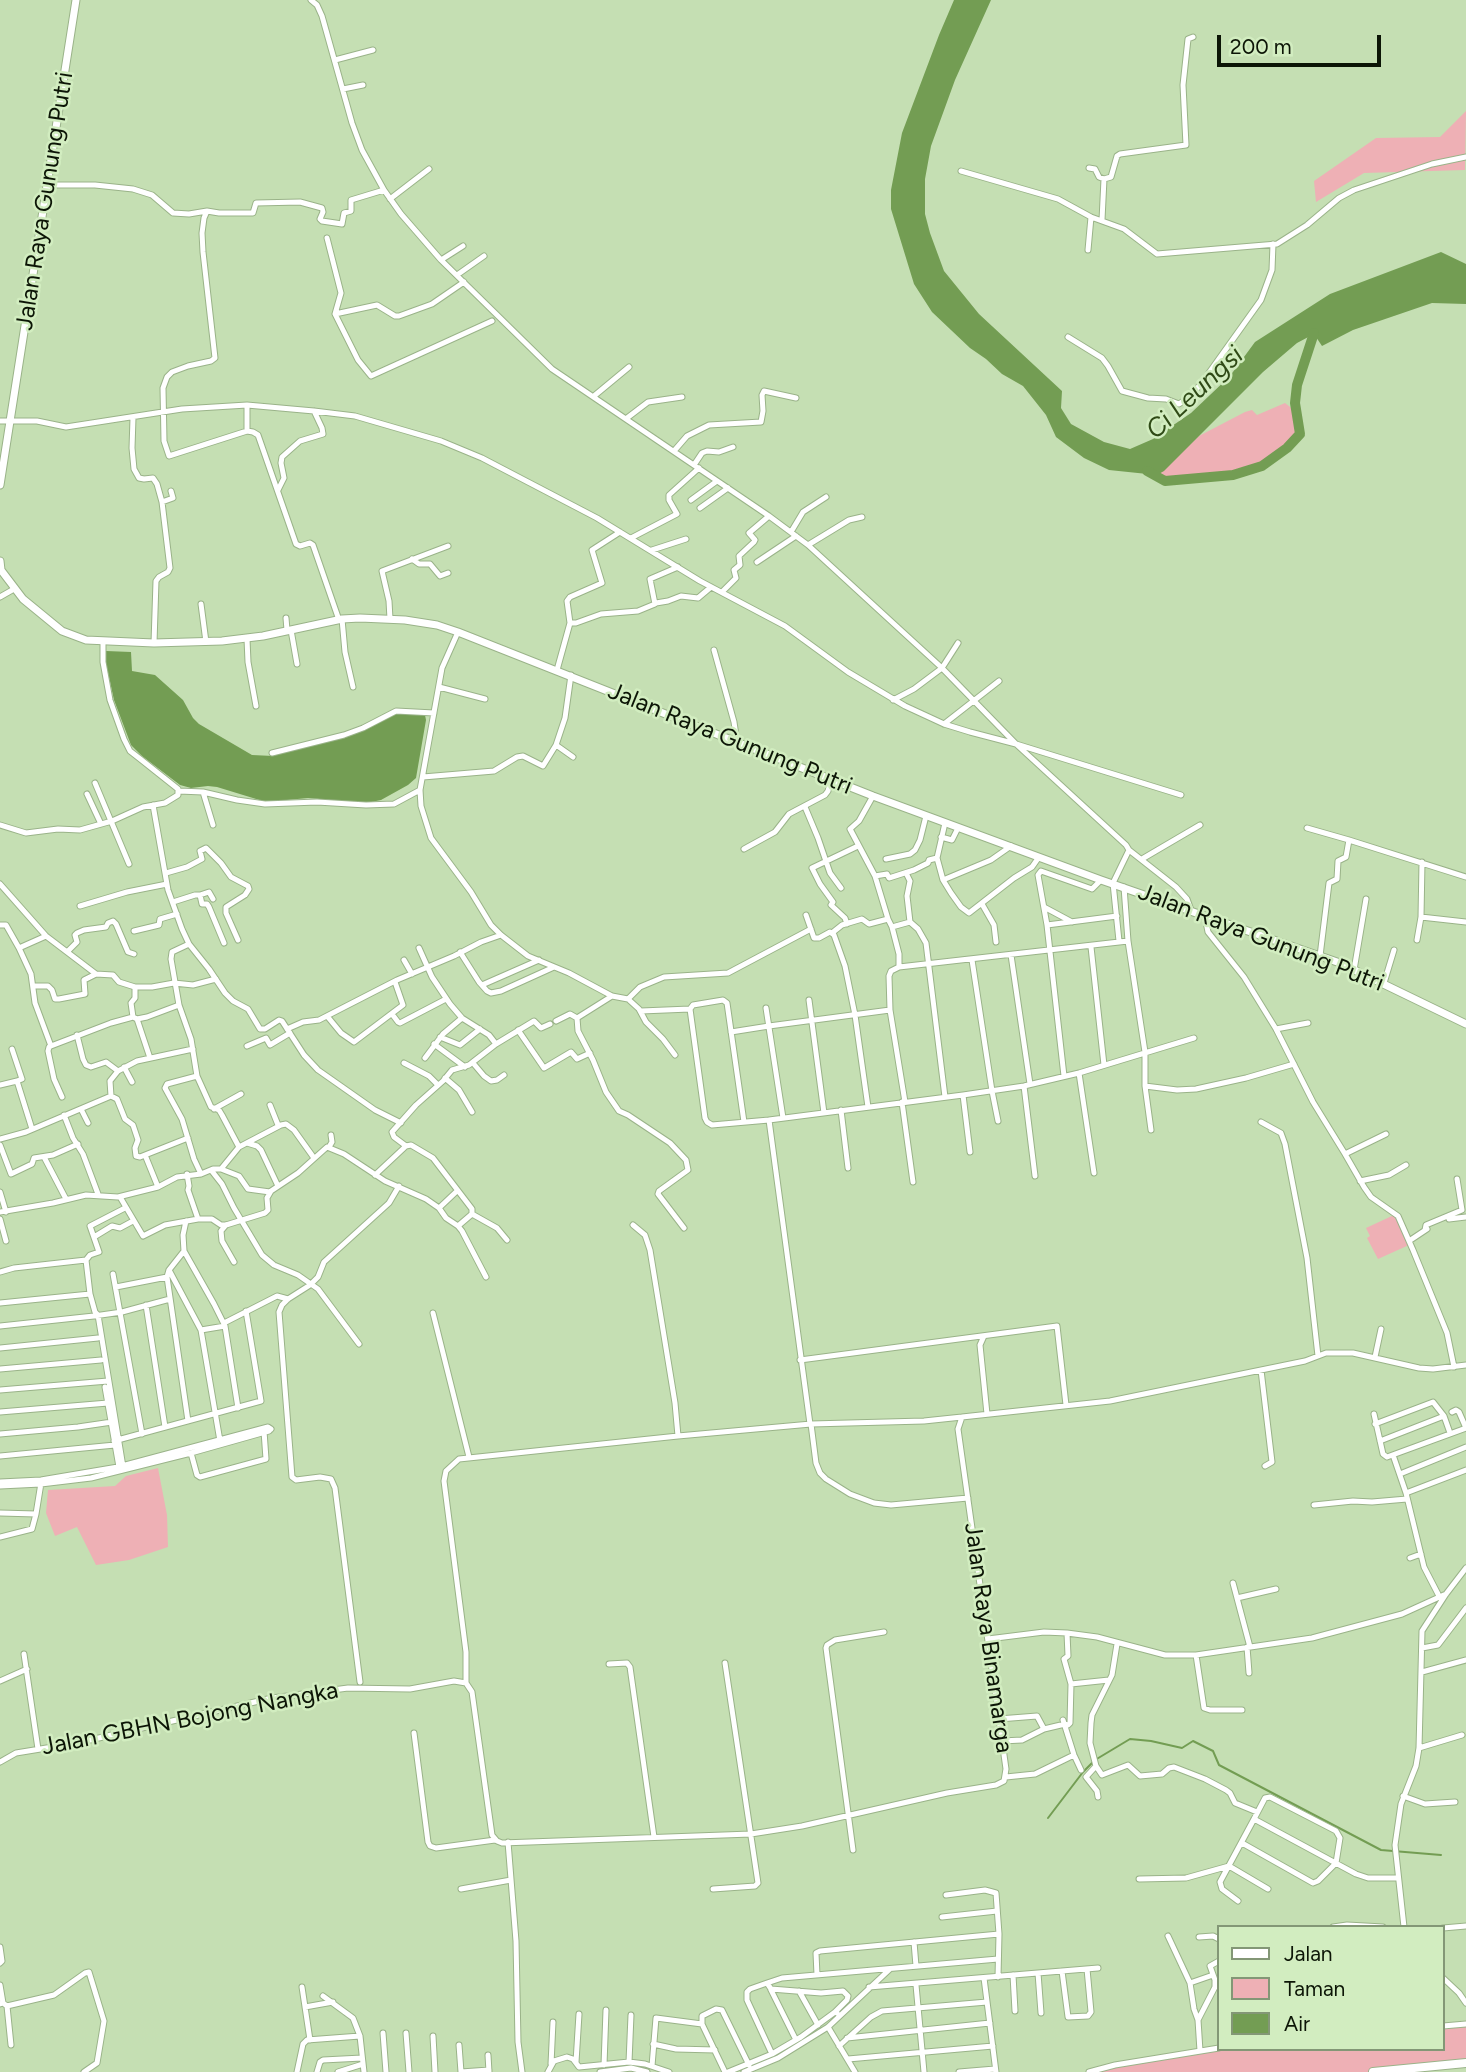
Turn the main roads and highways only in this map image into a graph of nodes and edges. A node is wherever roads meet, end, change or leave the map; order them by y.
1 (76, 0) edge
2 (0, 485) edge
3 (0, 561) edge
4 (1, 570) edge
5 (1466, 1024) edge
6 (1464, 2063) edge
7 (1373, 2072) edge

1 - 2 main road, Jalan Raya Gunung Putri
3 - 4 main road, Jalan Raya Gunung Putri
4 - 5 main road, Jalan Raya Gunung Putri
6 - 7 highway

